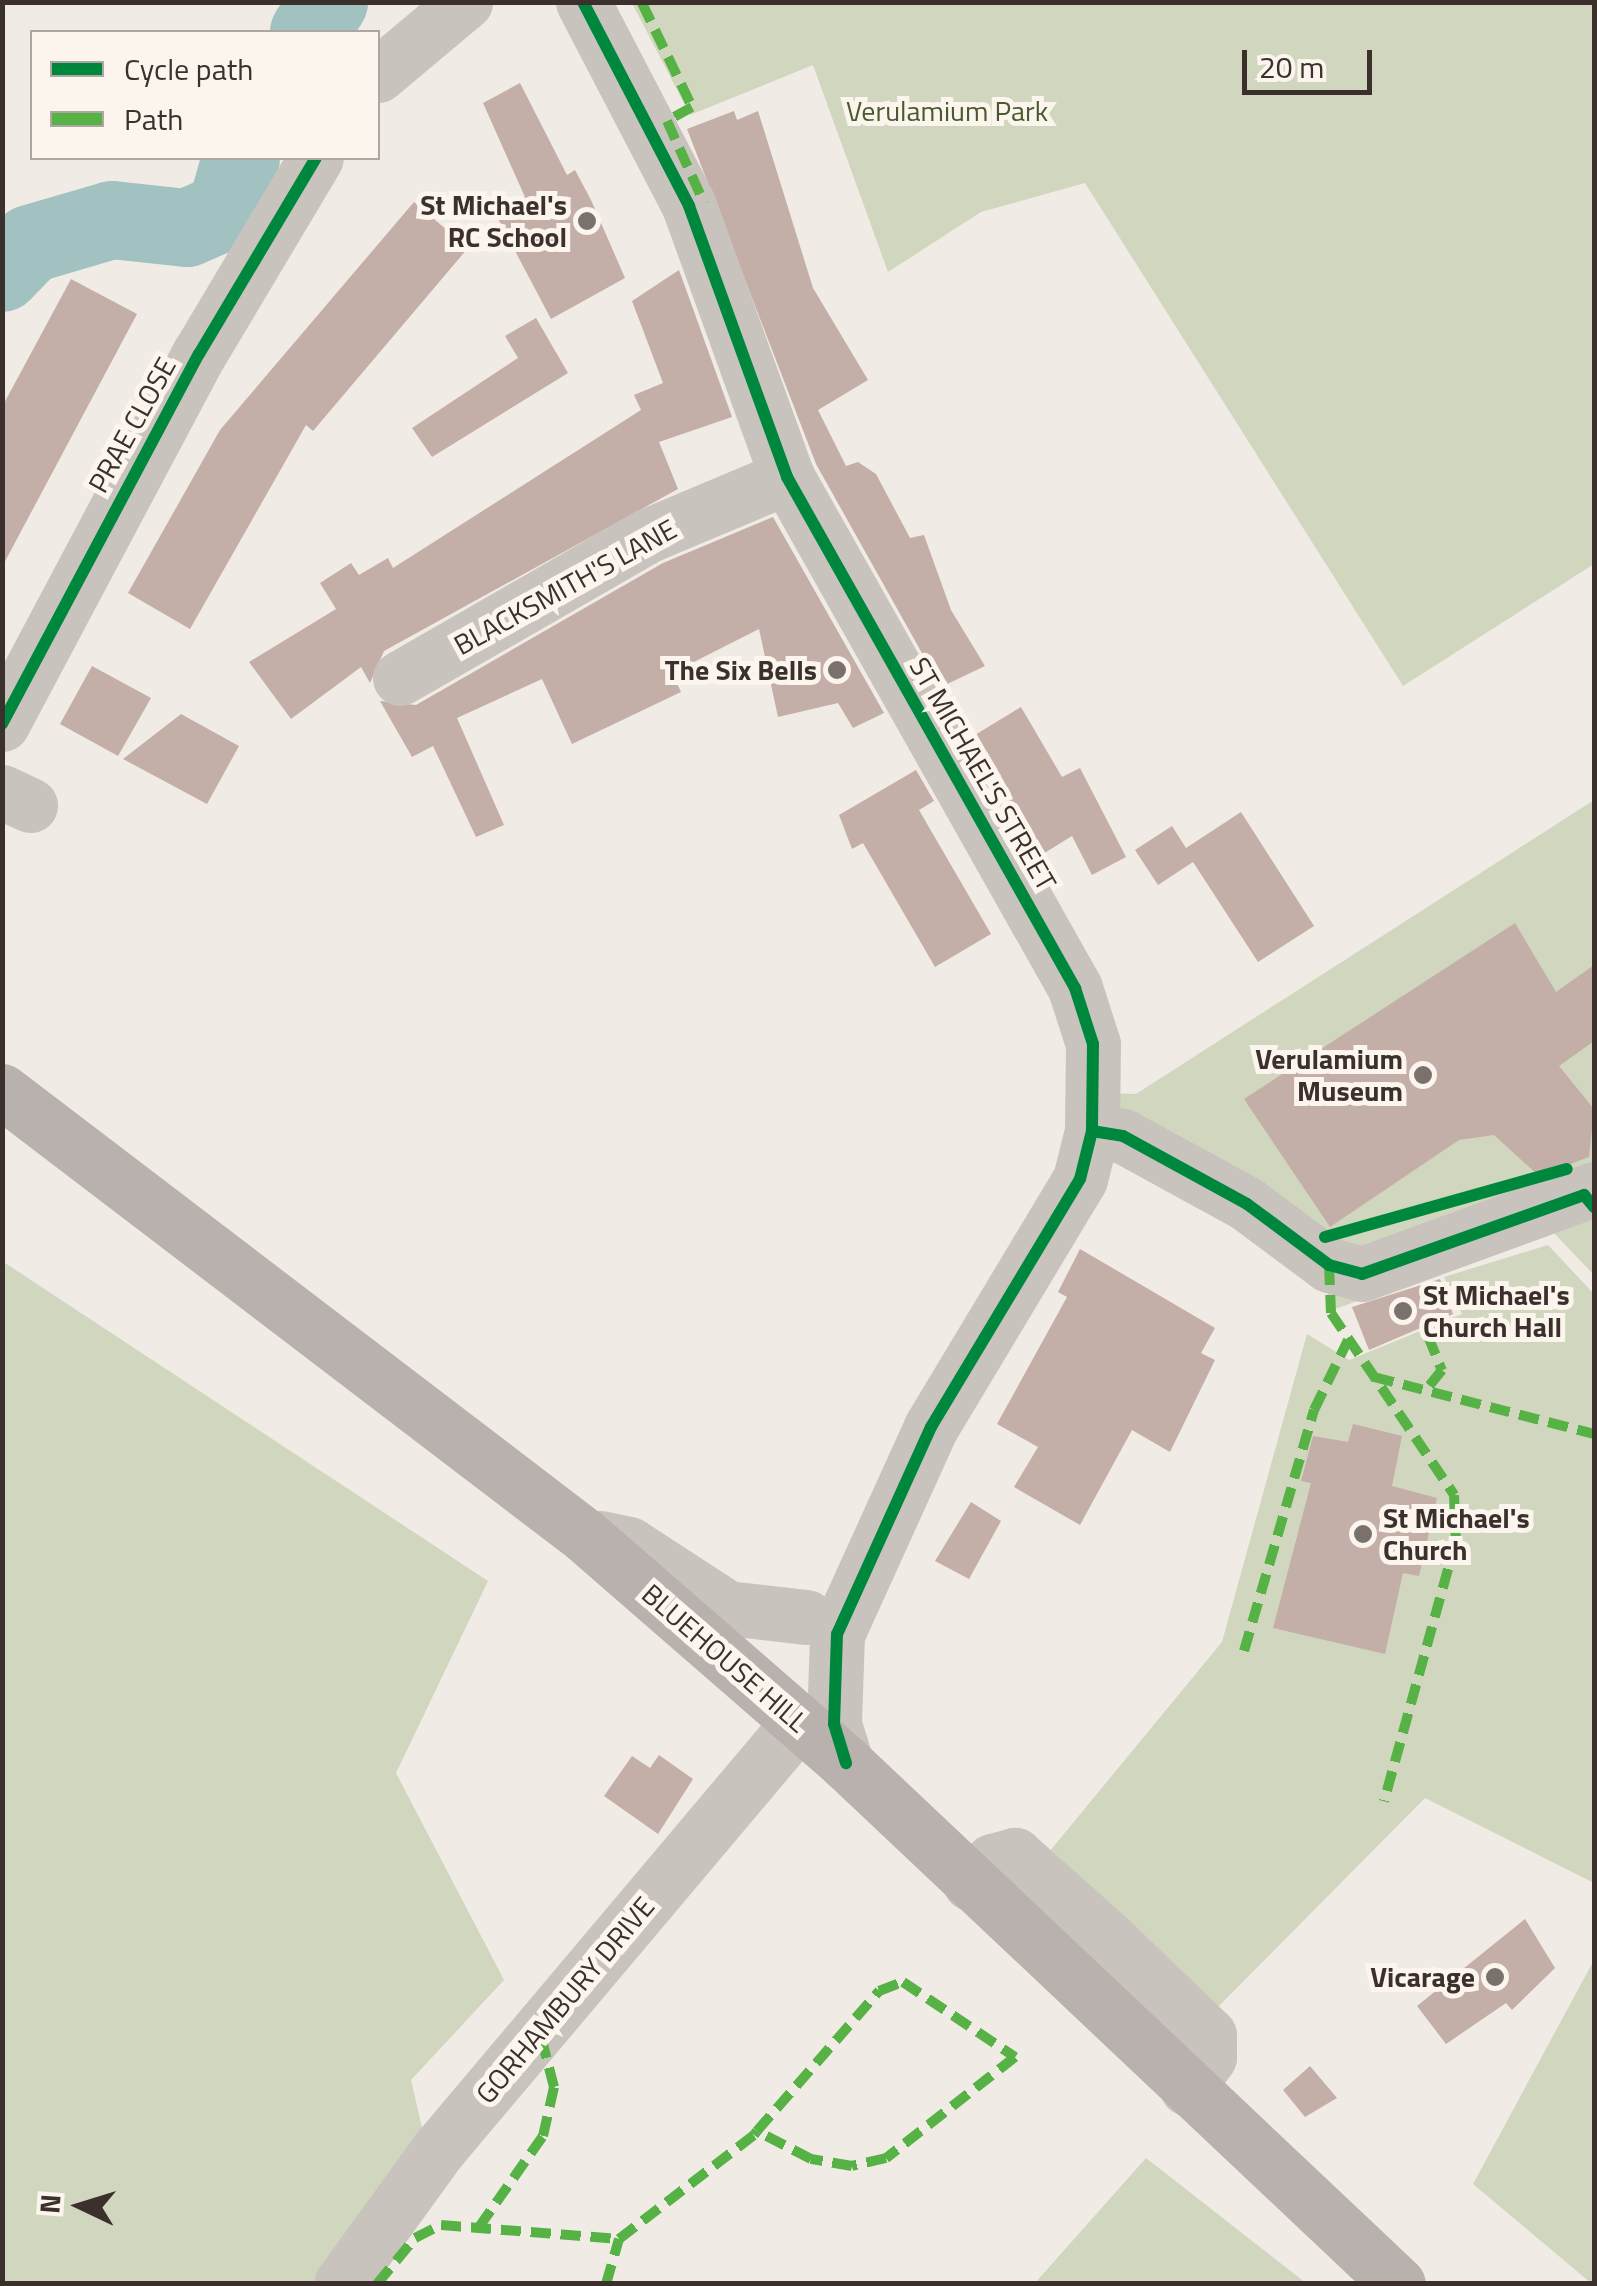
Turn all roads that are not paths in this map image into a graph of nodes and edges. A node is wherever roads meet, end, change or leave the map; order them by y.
1 (465, 2) edge
2 (583, 2) edge
3 (380, 73) edge
4 (315, 160) edge
5 (787, 477) junction
6 (400, 678) dead end
7 (2, 724) edge
8 (2, 1090) edge
9 (1092, 1131) junction
10 (1594, 1190) edge
11 (584, 1535) junction
12 (860, 1567) junction
13 (806, 1618) junction
14 (754, 1685) junction
15 (798, 1723) junction
16 (846, 1763) junction
17 (341, 2284) edge
18 (1398, 2284) edge

1 - 3 street
2 - 5 street, ST MICHAEL'S STREET
4 - 7 street, PRAE CLOSE
5 - 6 street, BLACKSMITH'S LANE
5 - 9 street, ST MICHAEL'S STREET
8 - 11 main road, BLUEHOUSE HILL
9 - 10 street
9 - 12 street, ST MICHAEL'S STREET
11 - 13 street
11 - 14 main road, BLUEHOUSE HILL
12 - 13 street
12 - 16 street
13 - 14 street
14 - 15 main road, BLUEHOUSE HILL
15 - 16 main road, BLUEHOUSE HILL
15 - 17 street, GORHAMBURY DRIVE
16 - 18 main road, BLUEHOUSE HILL

